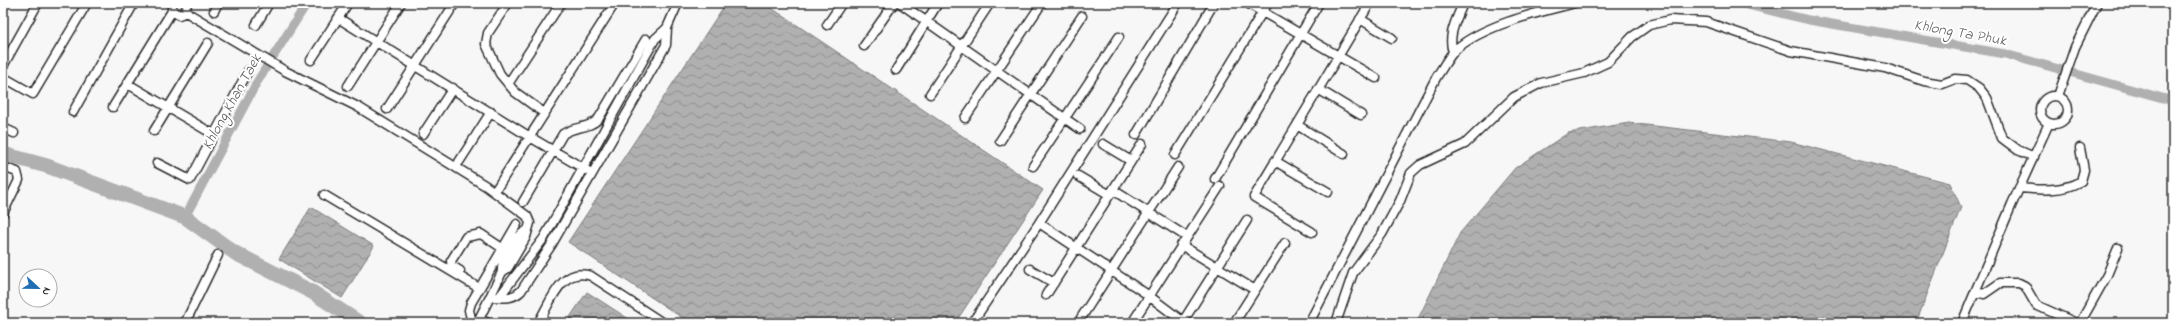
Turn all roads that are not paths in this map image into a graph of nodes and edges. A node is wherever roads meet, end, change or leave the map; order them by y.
1 (38, 3) edge
2 (87, 3) edge
3 (187, 3) edge
4 (269, 3) edge
5 (348, 3) edge
6 (401, 3) edge
7 (455, 3) edge
8 (508, 3) edge
9 (561, 3) edge
10 (615, 3) edge
11 (678, 3) edge
12 (842, 3) edge
13 (894, 3) edge
14 (900, 3) edge
15 (938, 3) edge
16 (990, 3) edge
17 (1042, 3) edge
18 (1178, 3) edge
19 (1214, 3) edge
20 (1247, 3) edge
21 (1268, 3) edge
22 (1319, 3) edge
23 (1370, 3) edge
24 (1463, 3) edge
25 (1540, 3) edge
26 (1575, 3) edge
27 (2097, 3) edge
28 (129, 4) edge
29 (172, 7) edge
30 (1544, 11) junction
31 (186, 12) junction
32 (1262, 12) junction
33 (1082, 16) dead end
34 (338, 18) junction
35 (1360, 19) junction
36 (926, 21) junction
37 (256, 25) dead end
38 (826, 25) dead end
39 (667, 28) junction
40 (1301, 35) junction
41 (1120, 37) dead end
42 (1392, 38) dead end
43 (646, 39) dead end
44 (377, 41) junction
45 (208, 44) dead end
46 (864, 46) dead end
47 (962, 47) junction
48 (1454, 52) junction
49 (1338, 56) junction
50 (311, 60) dead end
51 (415, 64) junction
52 (3, 66) edge
53 (896, 70) dead end
54 (996, 70) junction
55 (248, 71) dead end
56 (3, 77) edge
57 (1376, 78) dead end
58 (128, 84) junction
59 (508, 84) junction
60 (348, 86) dead end
61 (452, 88) junction
62 (1318, 89) junction
63 (930, 94) dead end
64 (1031, 95) junction
65 (2058, 96) junction
66 (621, 100) junction
67 (113, 107) dead end
68 (631, 107) junction
69 (168, 108) junction
70 (387, 109) dead end
71 (73, 112) dead end
72 (491, 112) junction
73 (544, 114) junction
74 (1361, 115) dead end
75 (965, 118) dead end
76 (1066, 119) junction
77 (2049, 123) junction
78 (1296, 125) junction
79 (3, 128) edge
80 (1080, 129) dead end
81 (154, 131) dead end
82 (14, 133) dead end
83 (213, 134) junction
84 (423, 134) dead end
85 (1136, 135) dead end
86 (530, 137) junction
87 (1000, 140) dead end
88 (1103, 144) dead end
89 (1142, 144) dead end
90 (2080, 148) dead end
91 (554, 149) junction
92 (1344, 154) dead end
93 (1175, 155) dead end
94 (2034, 157) junction
95 (1131, 161) junction
96 (1275, 161) junction
97 (459, 162) dead end
98 (157, 163) dead end
99 (3, 166) edge
100 (1033, 166) dead end
101 (1178, 167) dead end
102 (584, 168) junction
103 (592, 173) junction
104 (1078, 176) dead end
105 (497, 188) dead end
106 (2019, 188) junction
107 (1328, 192) dead end
108 (1111, 193) junction
109 (324, 195) dead end
110 (523, 202) dead end
111 (1148, 213) junction
112 (3, 214) edge
113 (1247, 220) dead end
114 (1039, 223) junction
115 (517, 224) dead end
116 (526, 231) junction
117 (1312, 232) dead end
118 (1187, 237) junction
119 (544, 238) junction
120 (1285, 243) dead end
121 (552, 244) junction
122 (1181, 245) junction
123 (502, 248) junction
124 (1076, 248) junction
125 (2118, 248) dead end
126 (535, 252) junction
127 (218, 255) dead end
128 (543, 258) junction
129 (500, 259) junction
130 (1218, 267) junction
131 (1030, 269) dead end
132 (1112, 271) junction
133 (502, 272) junction
134 (1054, 283) junction
135 (480, 286) junction
136 (1254, 290) junction
137 (1976, 292) junction
138 (1046, 295) dead end
139 (490, 296) junction
140 (500, 296) junction
141 (1149, 296) junction
142 (1081, 318) dead end
143 (475, 322) edge
144 (185, 323) edge
145 (488, 323) edge
146 (538, 323) edge
147 (663, 323) edge
148 (972, 323) edge
149 (1132, 323) edge
150 (1183, 323) edge
151 (1234, 323) edge
152 (1309, 323) edge
153 (1336, 323) edge
154 (1962, 323) edge
155 (2076, 323) edge
156 (2080, 323) edge

1 - 52 street
2 - 56 street
3 - 31 street
4 - 37 street
5 - 34 street
6 - 44 street
7 - 51 street
8 - 59 street
9 - 59 street
10 - 73 street
11 - 39 street
12 - 38 street
13 - 46 street
14 - 36 street
15 - 36 street
16 - 47 street
17 - 54 street
18 - 114 street
19 - 85 street
20 - 32 street
21 - 32 street
22 - 40 street
23 - 35 street
24 - 48 street
25 - 30 street
26 - 30 street
27 - 65 street
28 - 71 street
29 - 31 street
29 - 58 street
30 - 48 street
31 - 116 street
32 - 40 street
32 - 93 street
33 - 64 street
34 - 44 street
34 - 50 street
35 - 42 street
35 - 49 street
36 - 47 street
36 - 53 street
39 - 66 street
39 - 68 street
40 - 49 street
40 - 118 street
41 - 76 street
43 - 91 street
44 - 51 street
44 - 60 street
45 - 69 street
47 - 54 street
47 - 63 street
48 - 152 street
49 - 57 street
49 - 62 street
51 - 61 street
51 - 70 street
54 - 64 street
54 - 75 street
55 - 83 street
58 - 67 street
58 - 69 street
59 - 73 street
61 - 72 street
61 - 84 street
62 - 74 street
62 - 78 street
64 - 76 street
64 - 87 street
65 - 77 street
65 - 77 street
66 - 68 street
66 - 102 street
68 - 103 street
69 - 81 street
69 - 83 street
72 - 86 street
72 - 97 street
73 - 86 street
76 - 80 street
76 - 100 street
77 - 94 street
78 - 92 street
78 - 96 street
79 - 82 street
83 - 98 street
86 - 91 street
86 - 105 street
88 - 95 street
89 - 95 street
90 - 106 street
91 - 102 street
91 - 110 street
94 - 106 street
94 - 153 street
95 - 108 street
96 - 107 street
96 - 117 street
99 - 112 street
101 - 111 street
102 - 103 street
102 - 119 street
103 - 121 street
104 - 108 street
106 - 137 street
108 - 111 street
108 - 124 street
109 - 135 street
111 - 118 street
111 - 132 street
113 - 130 street
114 - 124 street
114 - 148 street
115 - 123 street
116 - 129 street
116 - 133 street
118 - 122 street
119 - 121 street
119 - 126 street
120 - 136 street
121 - 128 street
122 - 130 street
122 - 141 street
123 - 129 street
123 - 135 street
124 - 132 street
124 - 134 street
125 - 156 street
126 - 128 street
126 - 140 street
127 - 144 street
128 - 140 street
129 - 133 street
129 - 135 street
130 - 136 street
130 - 150 street
131 - 134 street
132 - 141 street
132 - 142 street
133 - 139 street
134 - 138 street
135 - 143 street
136 - 151 street
137 - 154 street
137 - 155 street
139 - 140 street
139 - 143 street
141 - 149 street
141 - 150 street
143 - 145 street
146 - 147 street

